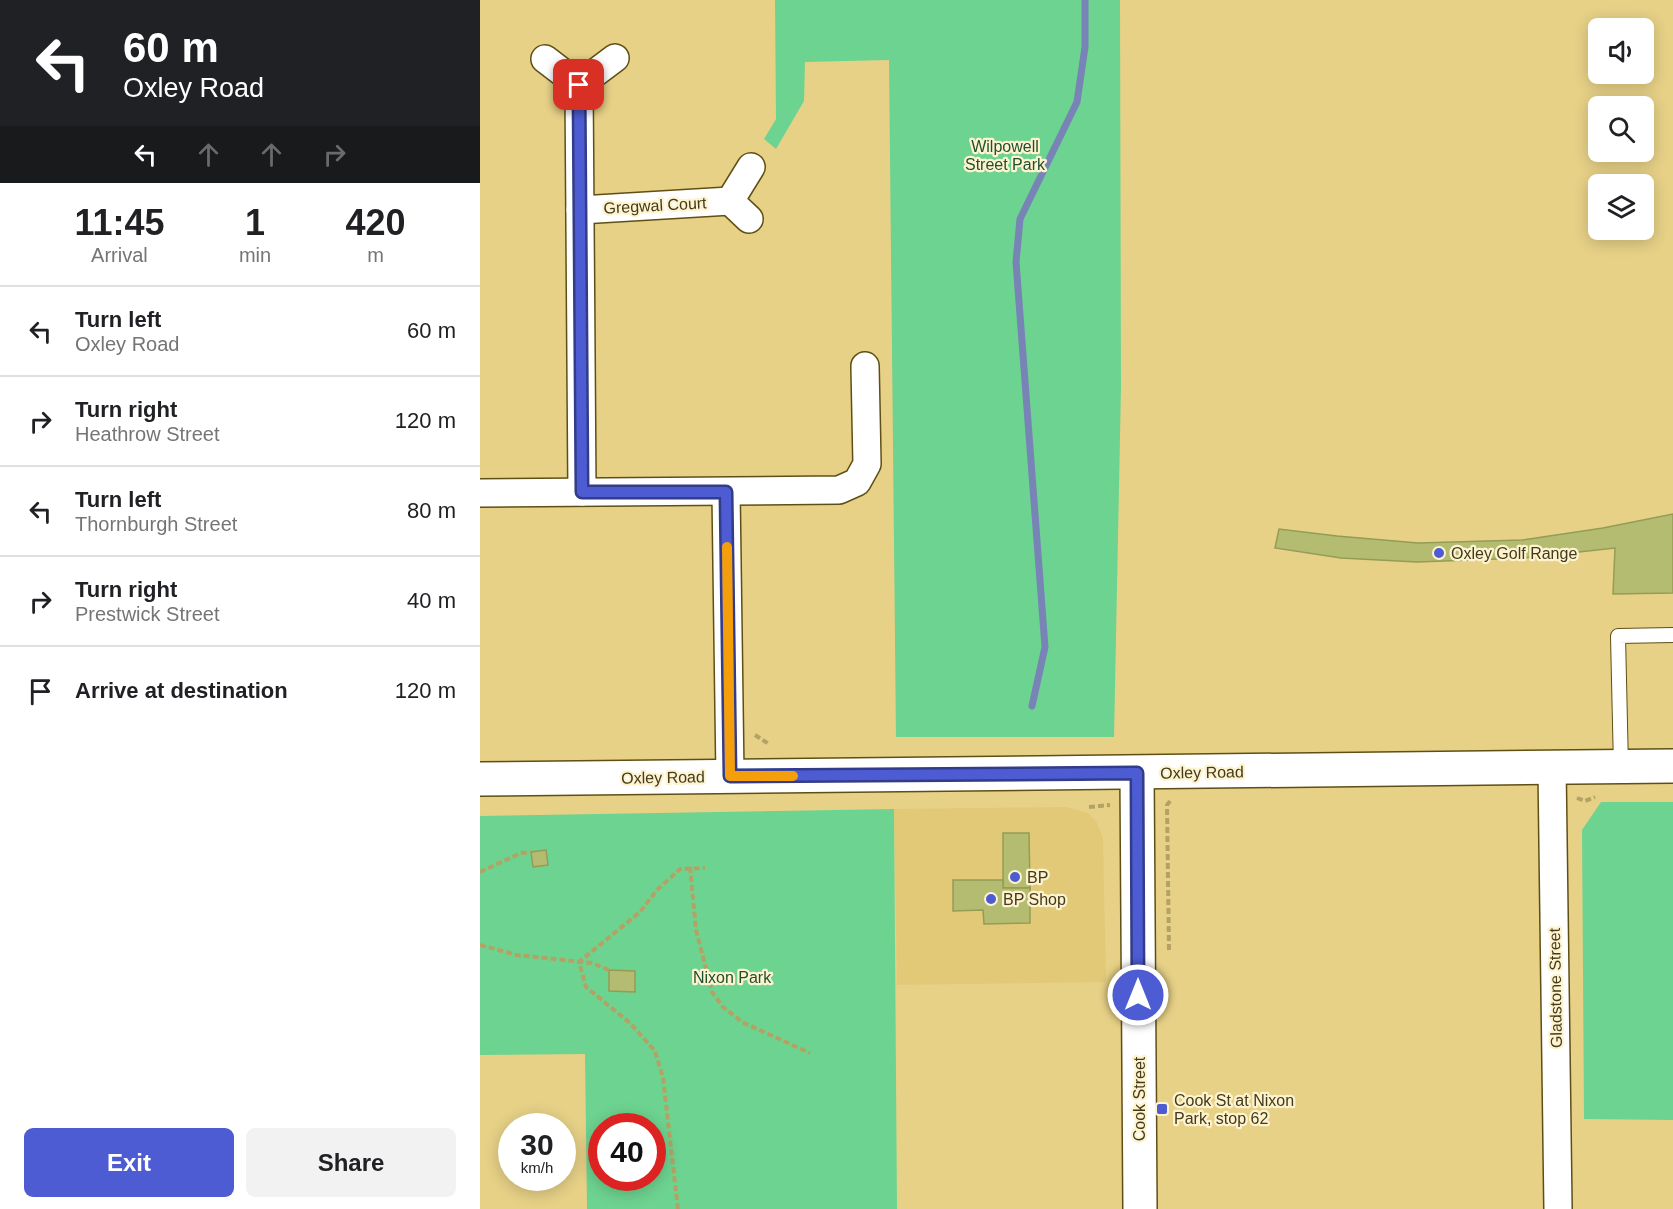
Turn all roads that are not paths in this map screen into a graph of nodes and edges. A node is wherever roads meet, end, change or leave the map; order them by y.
1 (615, 58) dead end
2 (545, 59) dead end
3 (579, 85) junction
4 (751, 167) dead end
5 (730, 201) junction
6 (580, 210) junction
7 (749, 219) dead end
8 (865, 366) dead end
9 (582, 492) junction
10 (726, 492) junction
11 (480, 493) edge
12 (1673, 635) edge
13 (1673, 766) edge
14 (1621, 767) junction
15 (1137, 773) junction
16 (730, 776) junction
17 (480, 779) edge
18 (1552, 782) junction
19 (1140, 1209) edge
20 (1558, 1209) edge

1 - 3 street
2 - 3 street
3 - 6 street
4 - 5 street, Gregwal Court
5 - 6 street, Gregwal Court
5 - 7 street, Gregwal Court
6 - 9 street
8 - 10 street
9 - 10 street
9 - 11 street
10 - 16 street
12 - 14 lane
13 - 14 main road, Oxley Road
14 - 18 main road, Oxley Road
15 - 16 main road, Oxley Road
15 - 18 main road, Oxley Road
15 - 19 main road, Cook Street
16 - 17 main road, Oxley Road
18 - 20 street, Gladstone Street

